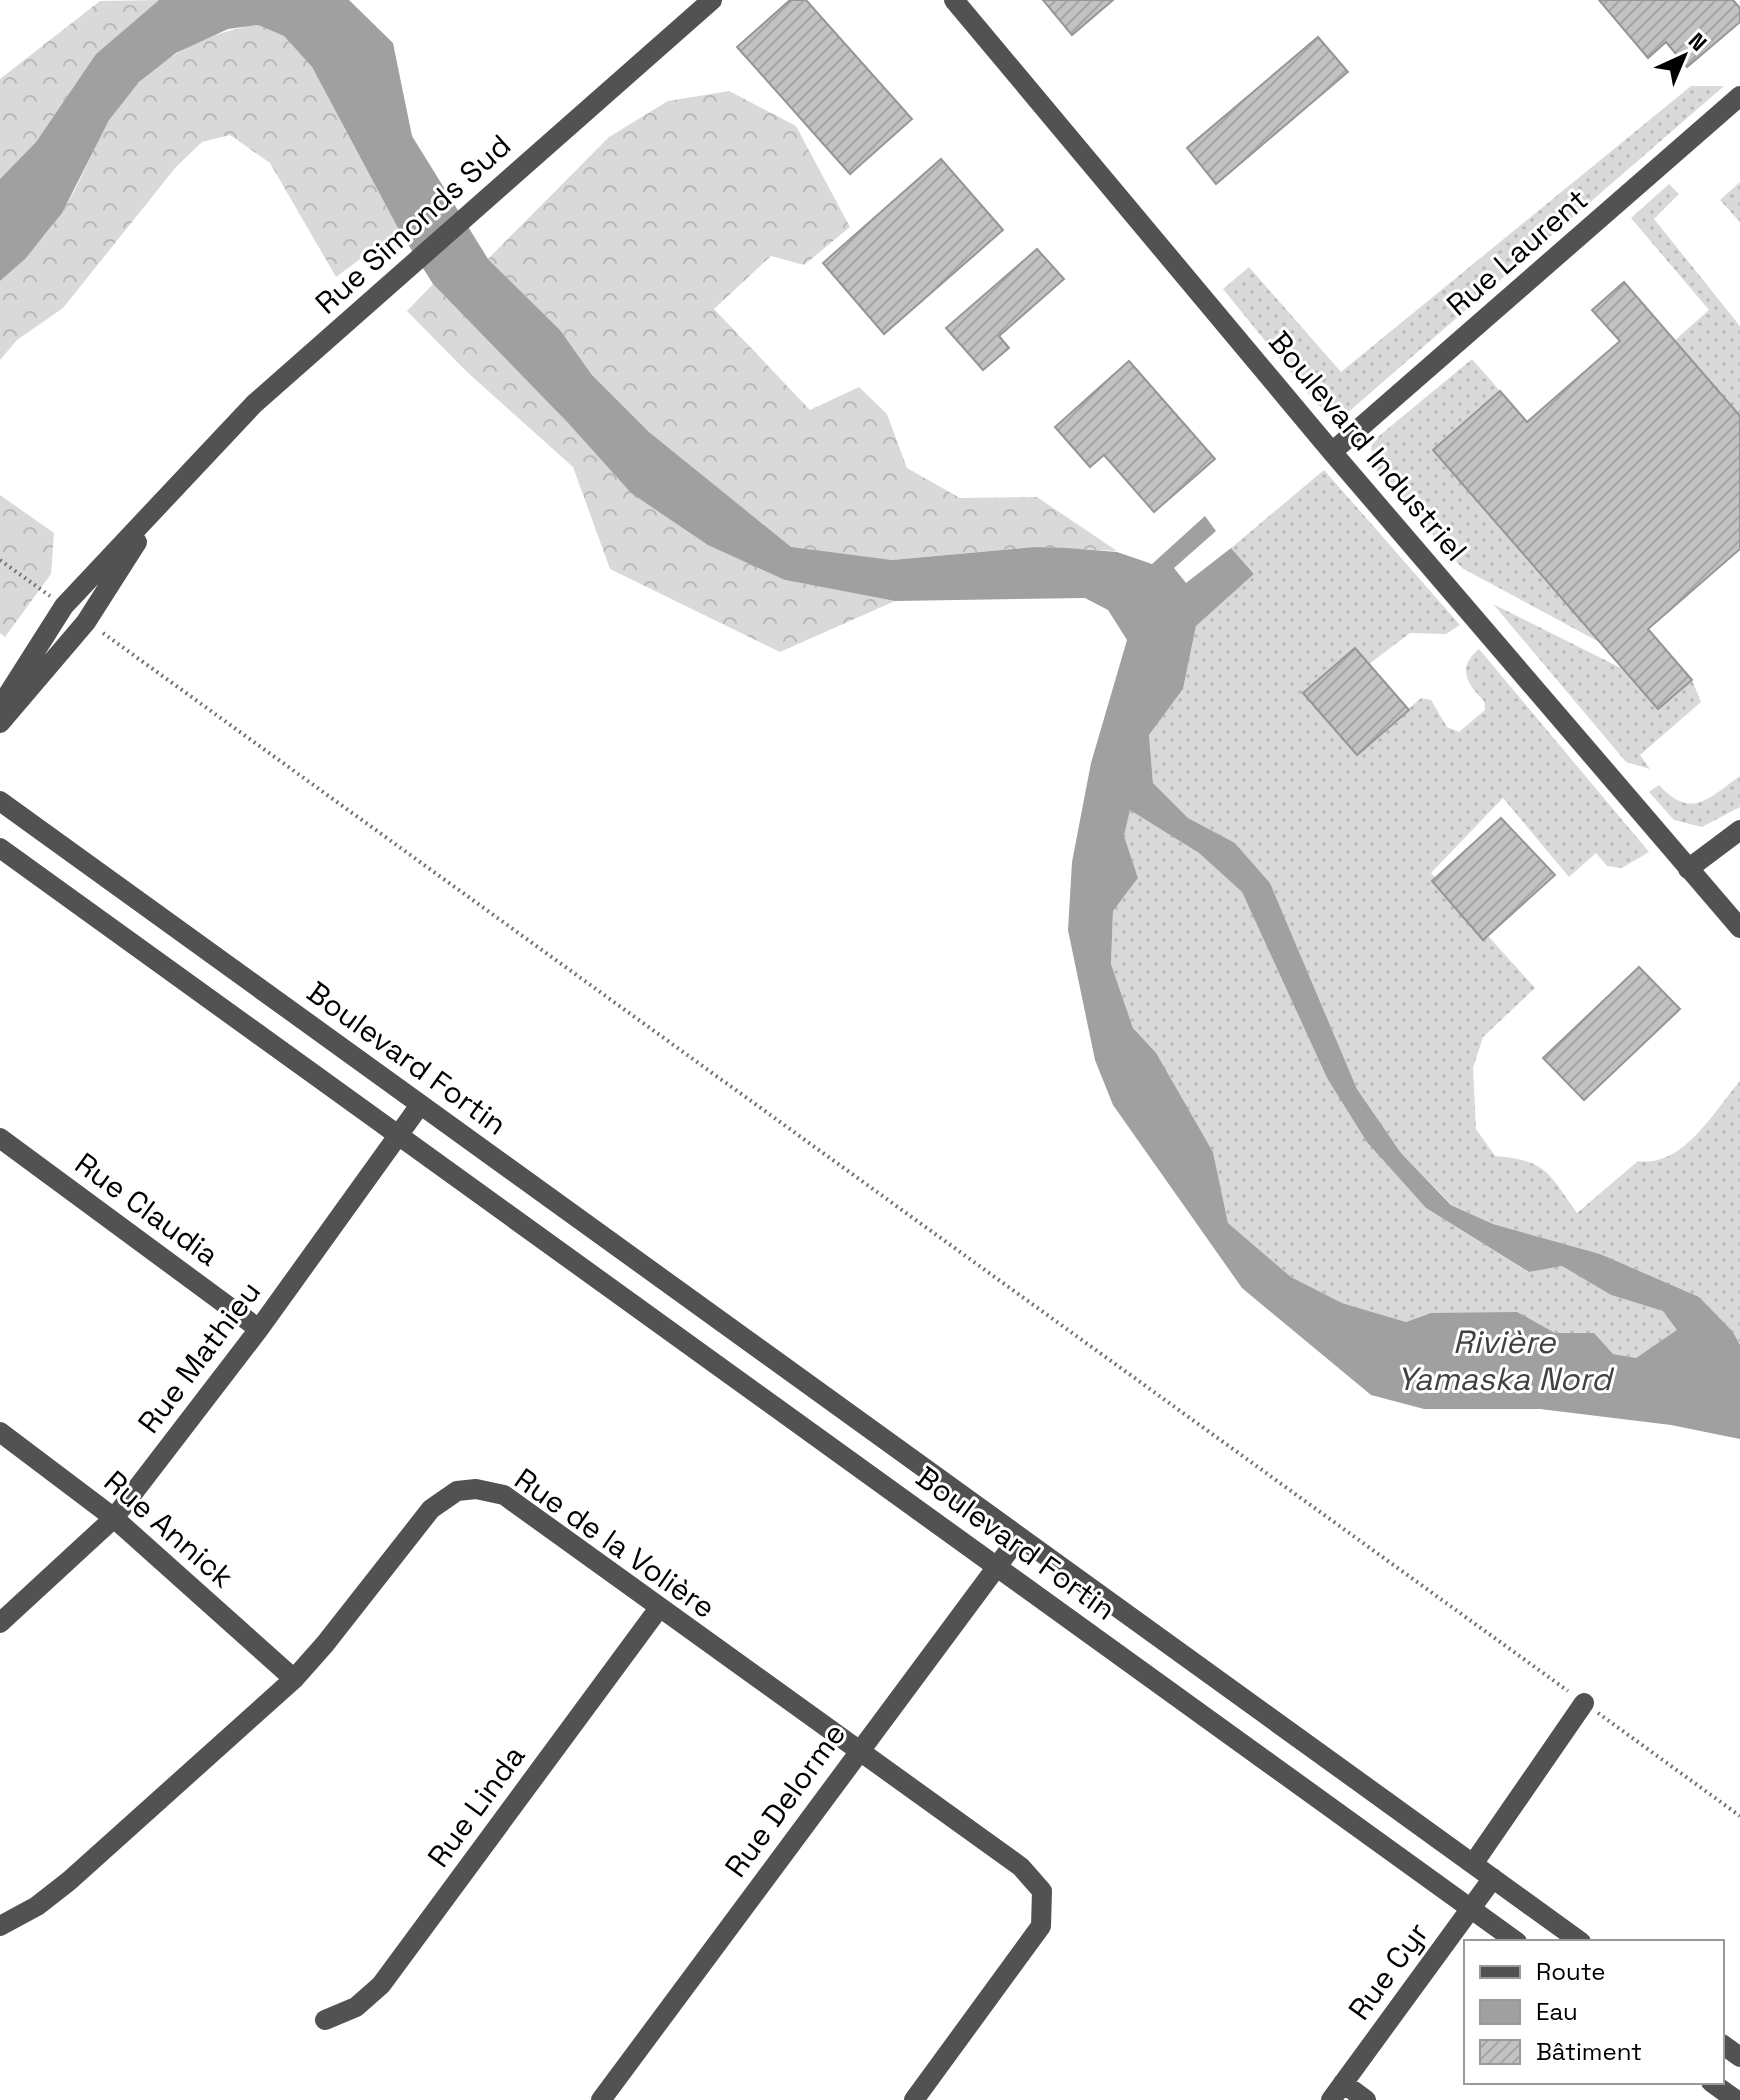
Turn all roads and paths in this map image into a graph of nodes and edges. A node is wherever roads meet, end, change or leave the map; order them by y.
1 (712, 0) edge
2 (954, 0) edge
3 (1740, 96) edge
4 (1332, 452) junction
5 (162, 501) junction
6 (0, 560) edge
7 (64, 606) junction
8 (86, 622) junction
9 (0, 707) edge
10 (0, 723) edge
11 (0, 801) edge
12 (1740, 830) edge
13 (0, 848) edge
14 (1688, 869) junction
15 (1740, 928) edge
16 (189, 938) junction
17 (168, 969) junction
18 (420, 1105) junction
19 (398, 1135) junction
20 (0, 1138) edge
21 (590, 1227) junction
22 (568, 1257) junction
23 (259, 1329) junction
24 (796, 1376) junction
25 (773, 1406) junction
26 (0, 1432) edge
27 (114, 1518) junction
28 (1019, 1537) junction
29 (996, 1566) junction
30 (659, 1608) junction
31 (0, 1623) edge
32 (294, 1679) junction
33 (1244, 1699) junction
34 (1584, 1703) junction
35 (1223, 1730) junction
36 (858, 1752) junction
37 (1740, 1816) edge
38 (1473, 1864) junction
39 (1493, 1878) junction
40 (1471, 1908) junction
41 (0, 1926) edge
42 (1514, 1940) edge
43 (1578, 1940) edge
44 (325, 2020) dead end
45 (1714, 2084) edge
46 (1337, 2092) edge
47 (601, 2100) edge
48 (914, 2100) edge
49 (1366, 2100) edge
50 (1736, 2100) edge

1 - 5 street, Rue Simonds Sud
2 - 4 street, Boulevard Industriel
3 - 4 street, Rue Laurent
4 - 14 street, Boulevard Industriel
5 - 7 street, Rue Simonds Sud
5 - 8 street, Rue Simonds Sud
6 - 7 path
7 - 9 street, Rue Simonds Sud
8 - 10 street, Rue Simonds Sud
8 - 34 path
11 - 16 street, Boulevard Fortin
12 - 14 street
13 - 17 street, Boulevard Fortin
14 - 15 street, Boulevard Industriel
16 - 17 street
16 - 18 street, Boulevard Fortin
17 - 19 street, Boulevard Fortin
18 - 19 street, Rue Mathieu
18 - 21 street, Boulevard Fortin
19 - 22 street, Boulevard Fortin
19 - 23 street, Rue Mathieu
20 - 23 street, Rue Claudia
21 - 22 street
21 - 24 street, Boulevard Fortin
22 - 25 street, Boulevard Fortin
23 - 27 street, Rue Mathieu
24 - 25 street
24 - 28 street, Boulevard Fortin
25 - 29 street, Boulevard Fortin
26 - 27 street, Rue Annick
27 - 31 street, Rue Mathieu
27 - 32 street, Rue Annick
28 - 29 street, Rue Delorme
28 - 33 street, Boulevard Fortin
29 - 35 street, Boulevard Fortin
29 - 36 street, Rue Delorme
30 - 32 street, Rue de la Volière
30 - 36 street, Rue de la Volière
30 - 44 street, Rue Linda
32 - 41 street, Rue de la Volière
33 - 35 street
33 - 38 street, Boulevard Fortin
34 - 37 path
34 - 38 street
35 - 40 street, Boulevard Fortin
36 - 47 street, Rue Delorme
36 - 48 street, Rue de la Volière
38 - 39 street, Boulevard Fortin
39 - 40 street, Rue Cyr
39 - 43 street, Boulevard Fortin
40 - 42 street, Boulevard Fortin
40 - 46 street, Rue Cyr
45 - 50 street
46 - 49 street

